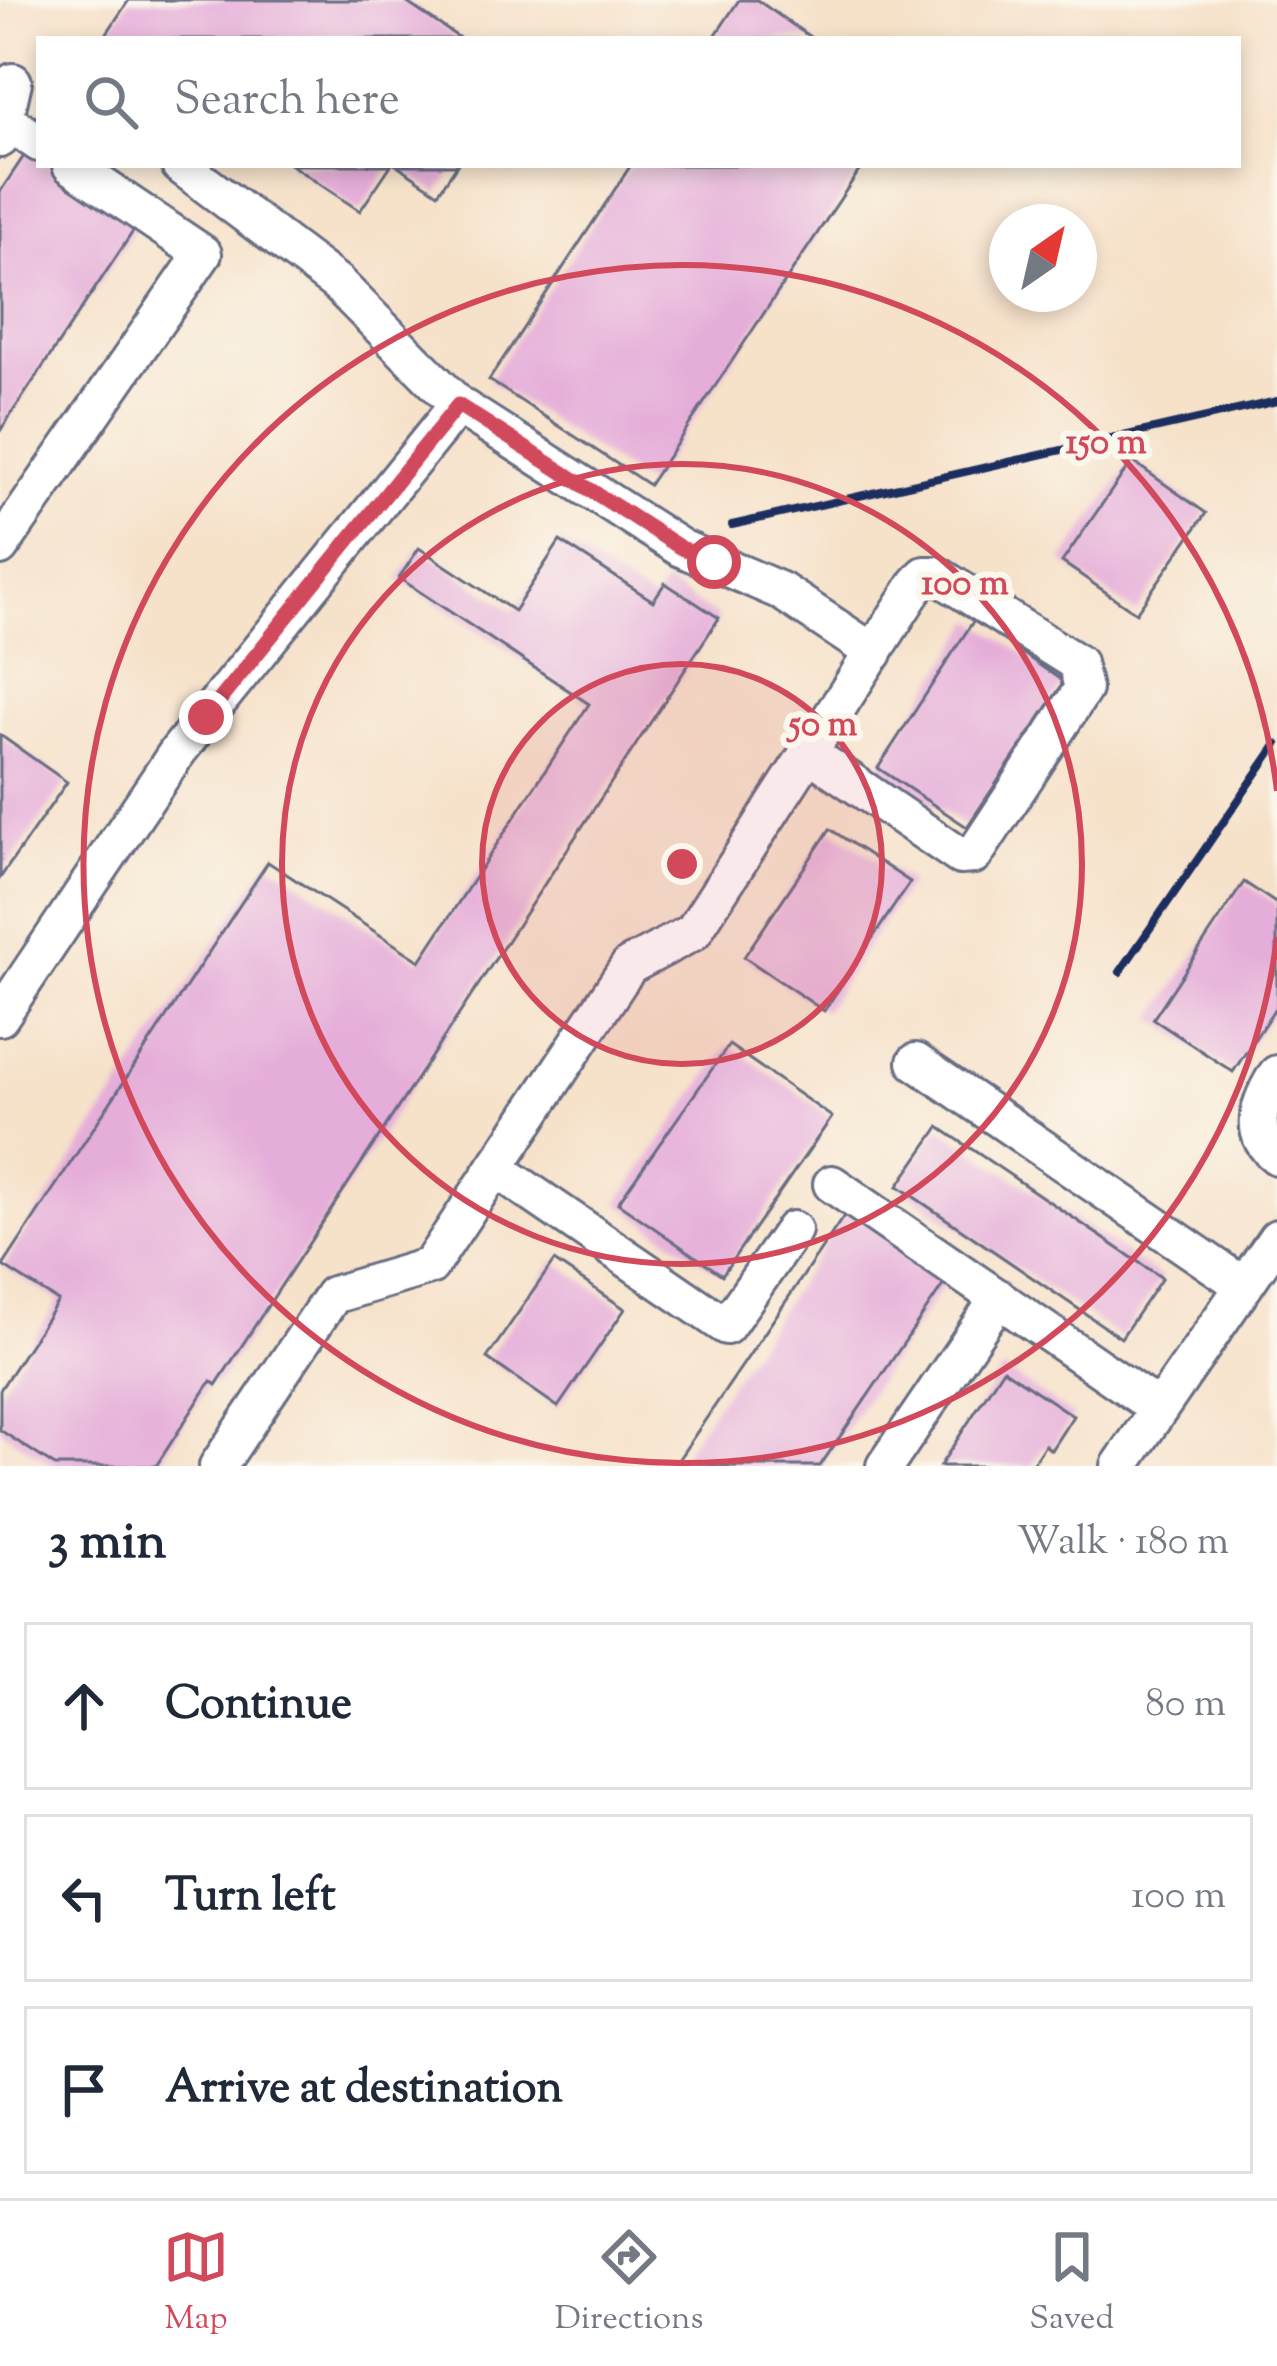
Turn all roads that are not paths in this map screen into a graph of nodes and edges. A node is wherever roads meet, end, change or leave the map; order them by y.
1 (17, 83) edge
2 (2, 129) edge
3 (36, 142) edge
4 (75, 168) edge
5 (184, 168) edge
6 (458, 405) junction
7 (0, 547) edge
8 (874, 653) junction
9 (809, 753) junction
10 (0, 1017) edge
11 (916, 1062) dead end
12 (1277, 1074) edge
13 (1277, 1156) edge
14 (495, 1168) junction
15 (832, 1184) dead end
16 (793, 1230) dead end
17 (1277, 1238) edge
18 (1244, 1286) junction
19 (998, 1298) junction
20 (1159, 1409) junction
21 (218, 1466) edge
22 (885, 1466) edge
23 (1120, 1466) edge

1 - 2 street
2 - 3 street
4 - 7 street
5 - 6 street
6 - 8 street
6 - 10 street
8 - 9 street
8 - 9 street
9 - 14 street
11 - 18 street
12 - 13 street
14 - 16 street
14 - 21 street
15 - 19 street
17 - 18 street
18 - 20 street
19 - 20 street
19 - 22 street
20 - 23 street

